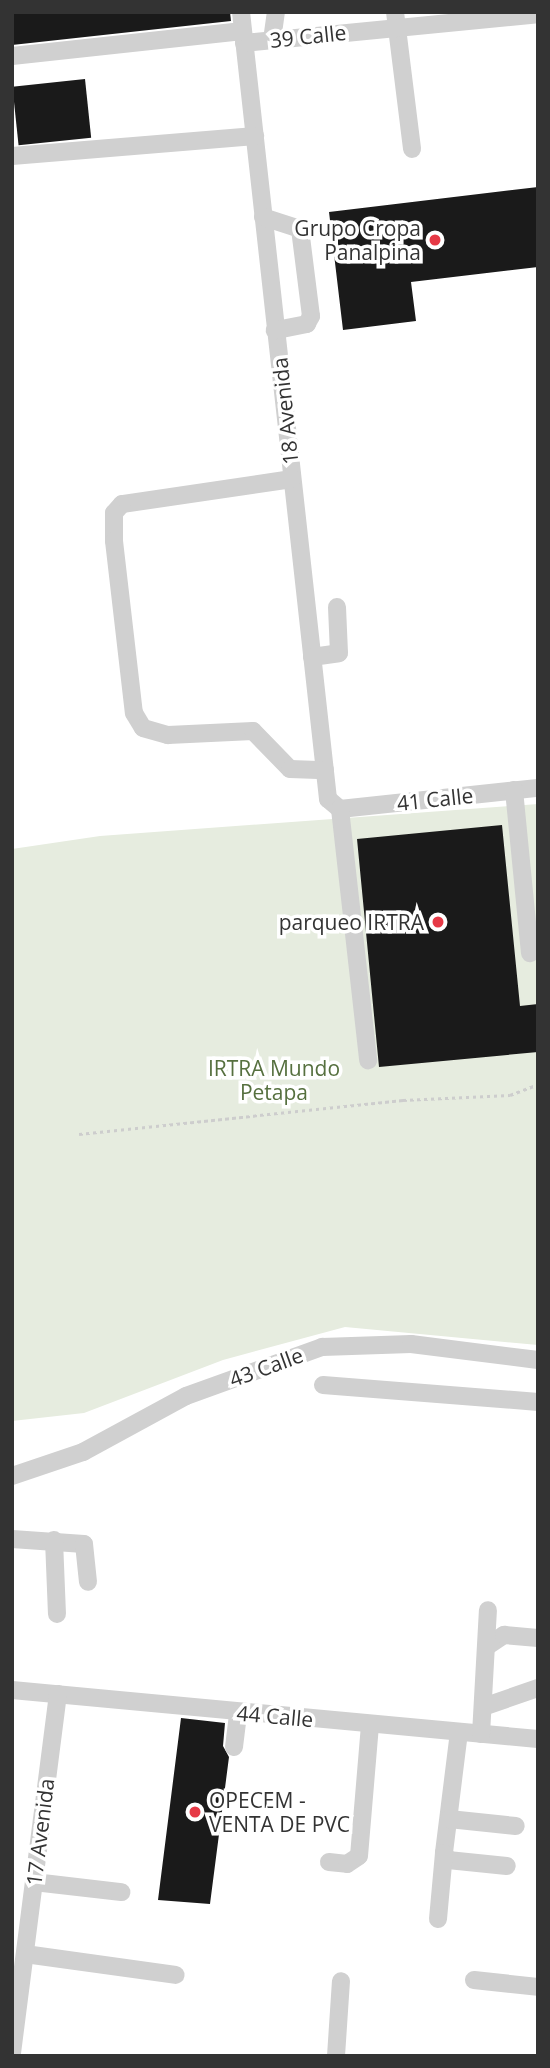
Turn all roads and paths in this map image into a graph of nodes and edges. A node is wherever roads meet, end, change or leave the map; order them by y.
1 (241, 12) edge
2 (276, 12) edge
3 (538, 14) edge
4 (486, 16) edge
5 (396, 20) edge
6 (244, 37) junction
7 (272, 40) junction
8 (12, 56) edge
9 (255, 136) junction
10 (412, 149) dead end
11 (12, 156) edge
12 (263, 217) junction
13 (275, 330) junction
14 (292, 479) junction
15 (337, 607) dead end
16 (312, 657) junction
17 (325, 770) junction
18 (538, 788) edge
19 (514, 790) junction
20 (336, 808) junction
21 (530, 953) dead end
22 (368, 1060) dead end
23 (538, 1084) edge
24 (79, 1134) dead end
25 (538, 1360) edge
26 (323, 1385) dead end
27 (538, 1402) edge
28 (12, 1476) edge
29 (12, 1539) edge
30 (54, 1540) junction
31 (88, 1582) dead end
32 (488, 1610) dead end
33 (57, 1614) dead end
34 (538, 1639) edge
35 (486, 1647) junction
36 (538, 1688) edge
37 (12, 1690) edge
38 (58, 1694) junction
39 (483, 1707) junction
40 (238, 1713) junction
41 (370, 1724) junction
42 (460, 1732) junction
43 (481, 1734) junction
44 (538, 1739) edge
45 (234, 1747) dead end
46 (449, 1819) junction
47 (516, 1826) dead end
48 (444, 1853) junction
49 (329, 1862) dead end
50 (507, 1866) dead end
51 (34, 1882) junction
52 (121, 1892) dead end
53 (438, 1919) dead end
54 (25, 1954) junction
55 (176, 1975) dead end
56 (474, 1980) dead end
57 (341, 1981) dead end
58 (538, 1987) edge
59 (12, 2053) edge
60 (336, 2056) edge

1 - 6 street, 18 Avenida
2 - 7 street
3 - 4 street, 39 Calle
4 - 5 street, 39 Calle
5 - 7 street, 39 Calle
5 - 10 street
6 - 7 street, 39 Calle
6 - 8 street, 39 Calle
6 - 9 street, 18 Avenida
9 - 11 street
9 - 12 street, 18 Avenida
12 - 13 street, 18 Avenida
12 - 13 street
13 - 14 street, 18 Avenida
14 - 16 street, 18 Avenida
14 - 17 street
15 - 16 street
16 - 17 street, 18 Avenida
17 - 20 street, 18 Avenida
18 - 19 street, 41 Calle
19 - 20 street, 41 Calle
19 - 21 street
20 - 22 street, 18 Avenida
23 - 24 path
25 - 28 street, 43 Calle
26 - 27 street
29 - 30 street
30 - 31 street
30 - 33 street
32 - 35 street
34 - 35 street
35 - 39 street
36 - 39 street
37 - 38 street, 44 Calle
38 - 40 street, 44 Calle
38 - 51 street, 17 Avenida
39 - 43 street
40 - 41 street, 44 Calle
40 - 45 street
41 - 42 street, 44 Calle
41 - 49 street
42 - 43 street, 44 Calle
42 - 46 street
43 - 44 street, 44 Calle
46 - 47 street
46 - 48 street
48 - 50 street
48 - 53 street
51 - 52 street
51 - 54 street, 17 Avenida
54 - 55 street
54 - 59 street, 17 Avenida
56 - 58 street
57 - 60 street

